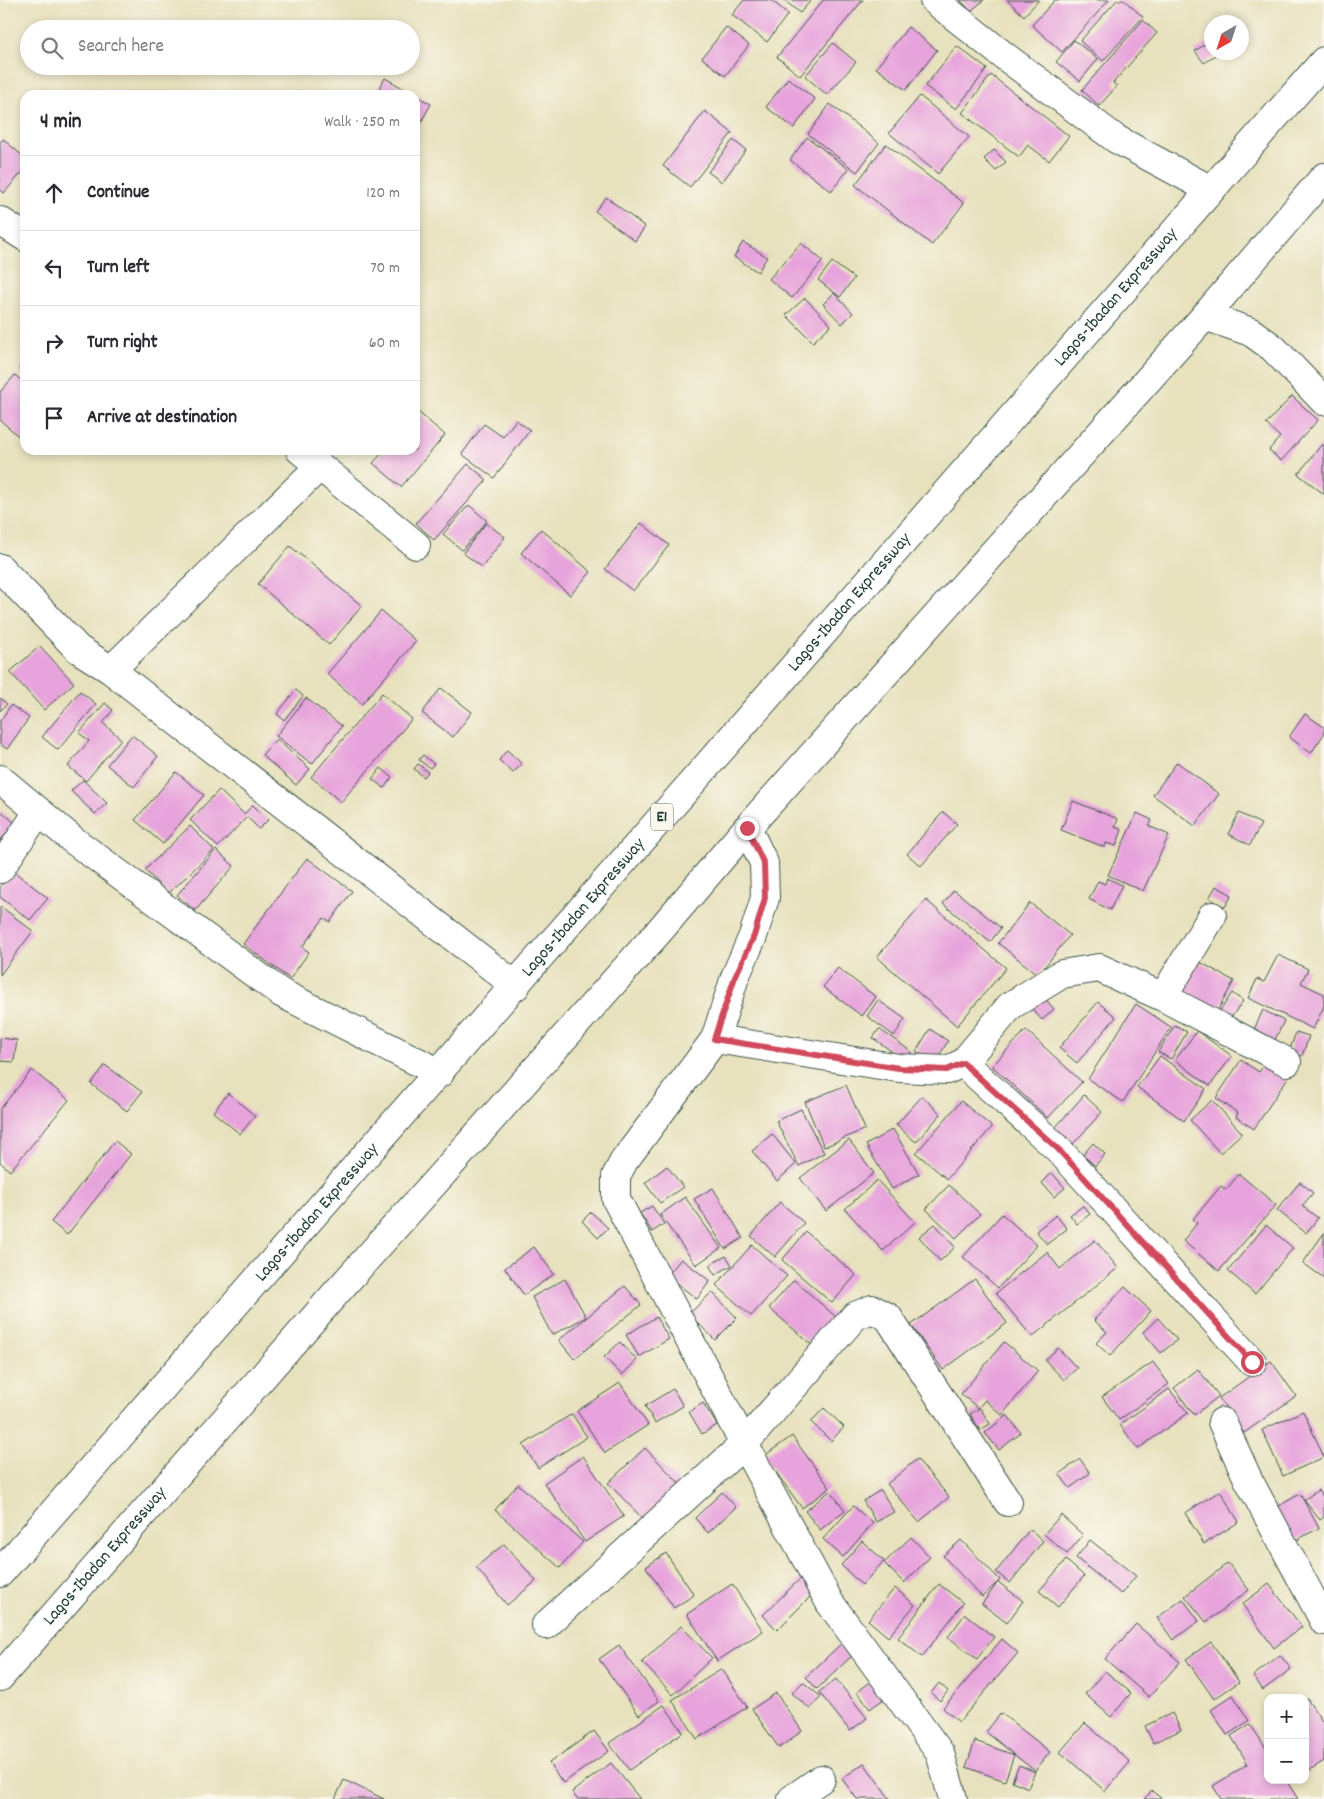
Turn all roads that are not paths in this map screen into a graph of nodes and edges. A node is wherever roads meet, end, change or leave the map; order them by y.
1 (934, 0) edge
2 (1324, 61) edge
3 (1324, 177) edge
4 (1210, 190) junction
5 (0, 221) edge
6 (20, 234) edge
7 (1205, 316) junction
8 (1324, 401) edge
9 (309, 459) edge
10 (416, 545) dead end
11 (0, 568) edge
12 (111, 670) junction
13 (0, 779) edge
14 (38, 812) junction
15 (747, 828) junction
16 (0, 869) edge
17 (1212, 916) dead end
18 (516, 986) junction
19 (1163, 997) junction
20 (714, 1039) junction
21 (1287, 1062) dead end
22 (963, 1063) junction
23 (440, 1073) junction
24 (1252, 1362) dead end
25 (1222, 1422) dead end
26 (744, 1444) junction
27 (1008, 1502) dead end
28 (0, 1573) edge
29 (1324, 1621) edge
30 (546, 1625) dead end
31 (0, 1677) edge
32 (820, 1779) dead end
33 (792, 1799) edge
34 (953, 1799) edge

1 - 4 main road
2 - 4 main road, Lagos-Ibadan Expressway / E1
3 - 7 main road, Lagos-Ibadan Expressway
4 - 18 main road, Lagos-Ibadan Expressway / E1
5 - 6 main road
7 - 8 main road
7 - 15 main road, Lagos-Ibadan Expressway
9 - 10 main road
9 - 12 main road
11 - 12 main road
12 - 18 main road
13 - 14 main road
14 - 16 main road
14 - 23 main road
15 - 20 main road
15 - 31 main road, Lagos-Ibadan Expressway
17 - 19 main road
18 - 23 main road, Lagos-Ibadan Expressway / E1
19 - 21 main road
19 - 22 main road
20 - 22 main road
20 - 26 main road
22 - 24 main road
23 - 28 main road, Lagos-Ibadan Expressway / E1
25 - 29 main road
26 - 27 main road
26 - 30 main road
26 - 34 main road
32 - 33 main road

